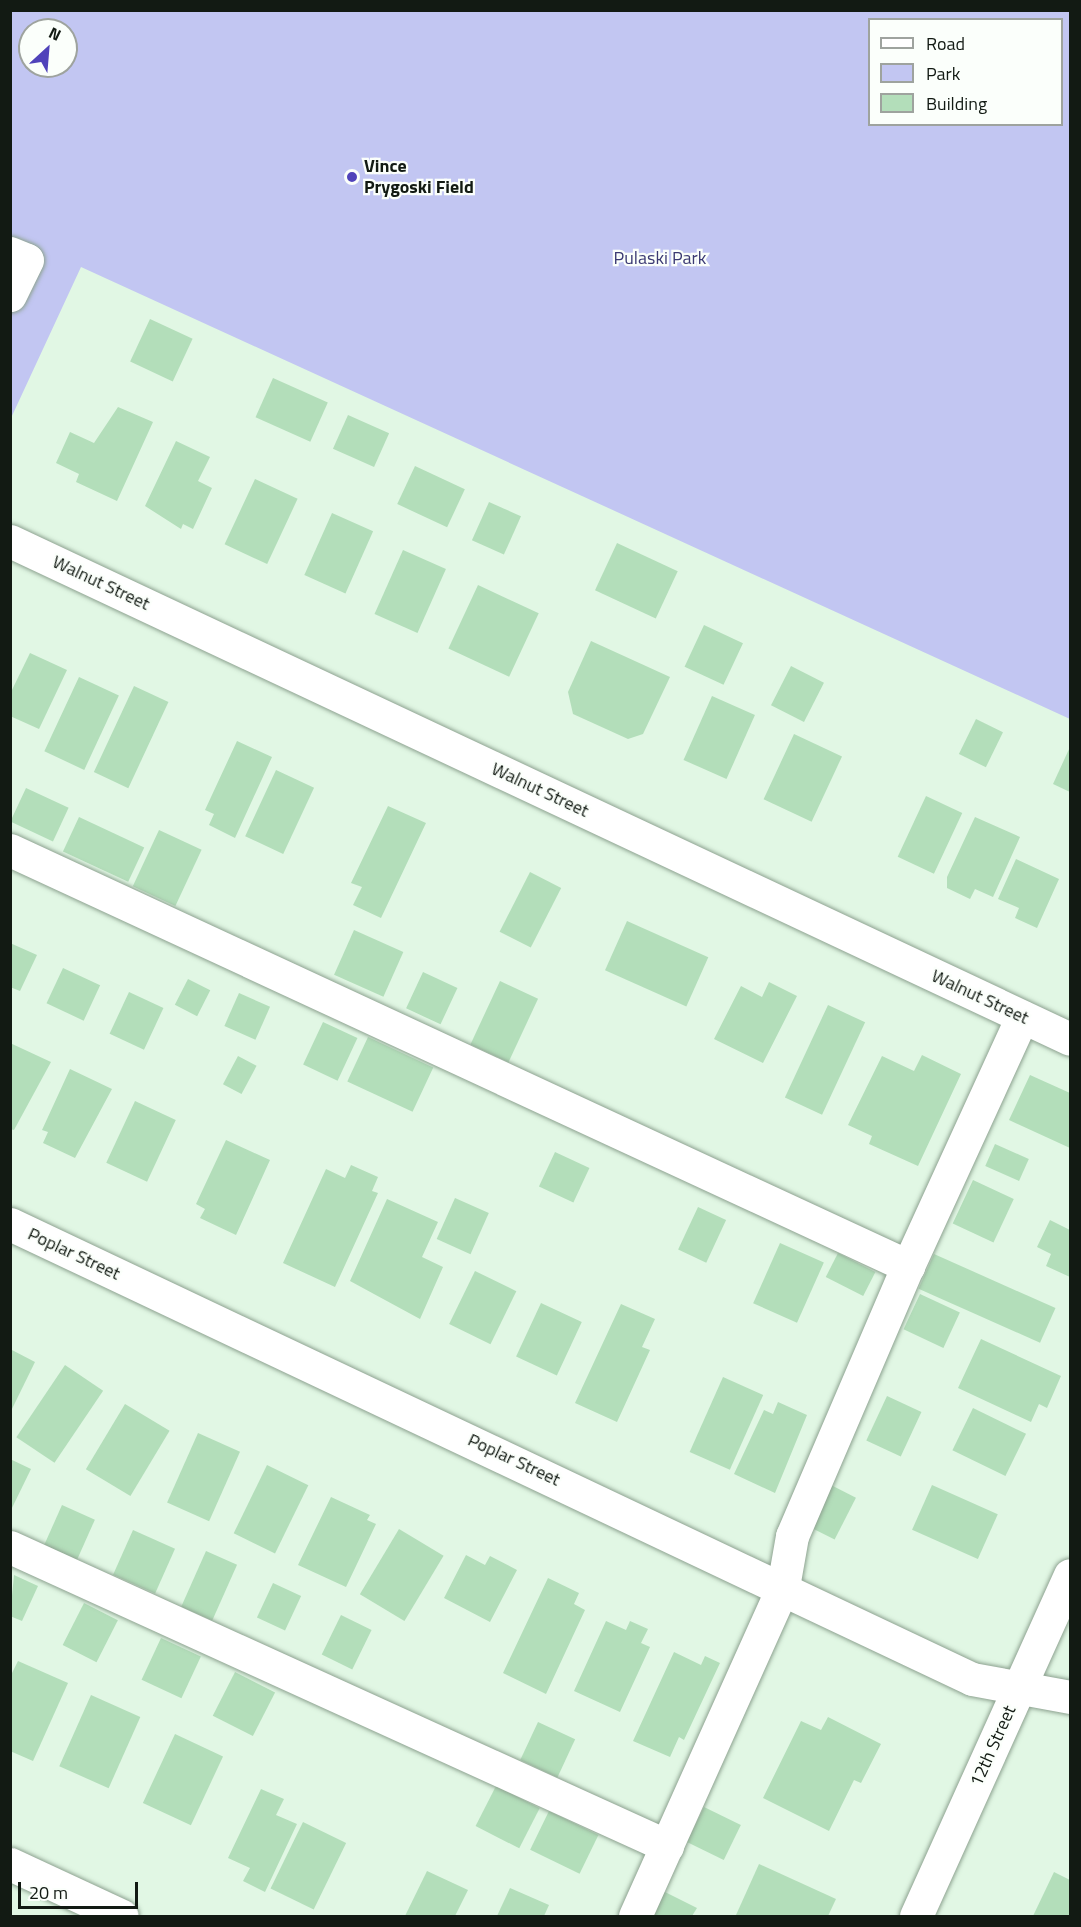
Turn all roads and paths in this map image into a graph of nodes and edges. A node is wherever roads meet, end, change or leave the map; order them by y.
1 (10, 253) edge
2 (10, 295) edge
3 (10, 541) edge
4 (10, 850) edge
5 (1022, 1017) junction
6 (1071, 1039) edge
7 (10, 1224) edge
8 (908, 1266) junction
9 (10, 1547) edge
10 (1071, 1575) edge
11 (783, 1587) junction
12 (1020, 1686) junction
13 (1071, 1697) edge
14 (667, 1846) junction
15 (10, 1864) edge
16 (73, 1906) edge
17 (122, 1917) edge
18 (635, 1917) edge
19 (916, 1917) edge

1 - 2 street
3 - 5 street, Walnut Street
4 - 8 street
5 - 6 street, Walnut Street
5 - 8 street
7 - 11 street, Poplar Street
8 - 11 street
9 - 14 street
10 - 12 street, 12th Street
11 - 12 street, Poplar Street
11 - 14 street
12 - 13 street, Poplar Street
12 - 19 street, 12th Street
14 - 18 street
15 - 16 street
16 - 17 street

